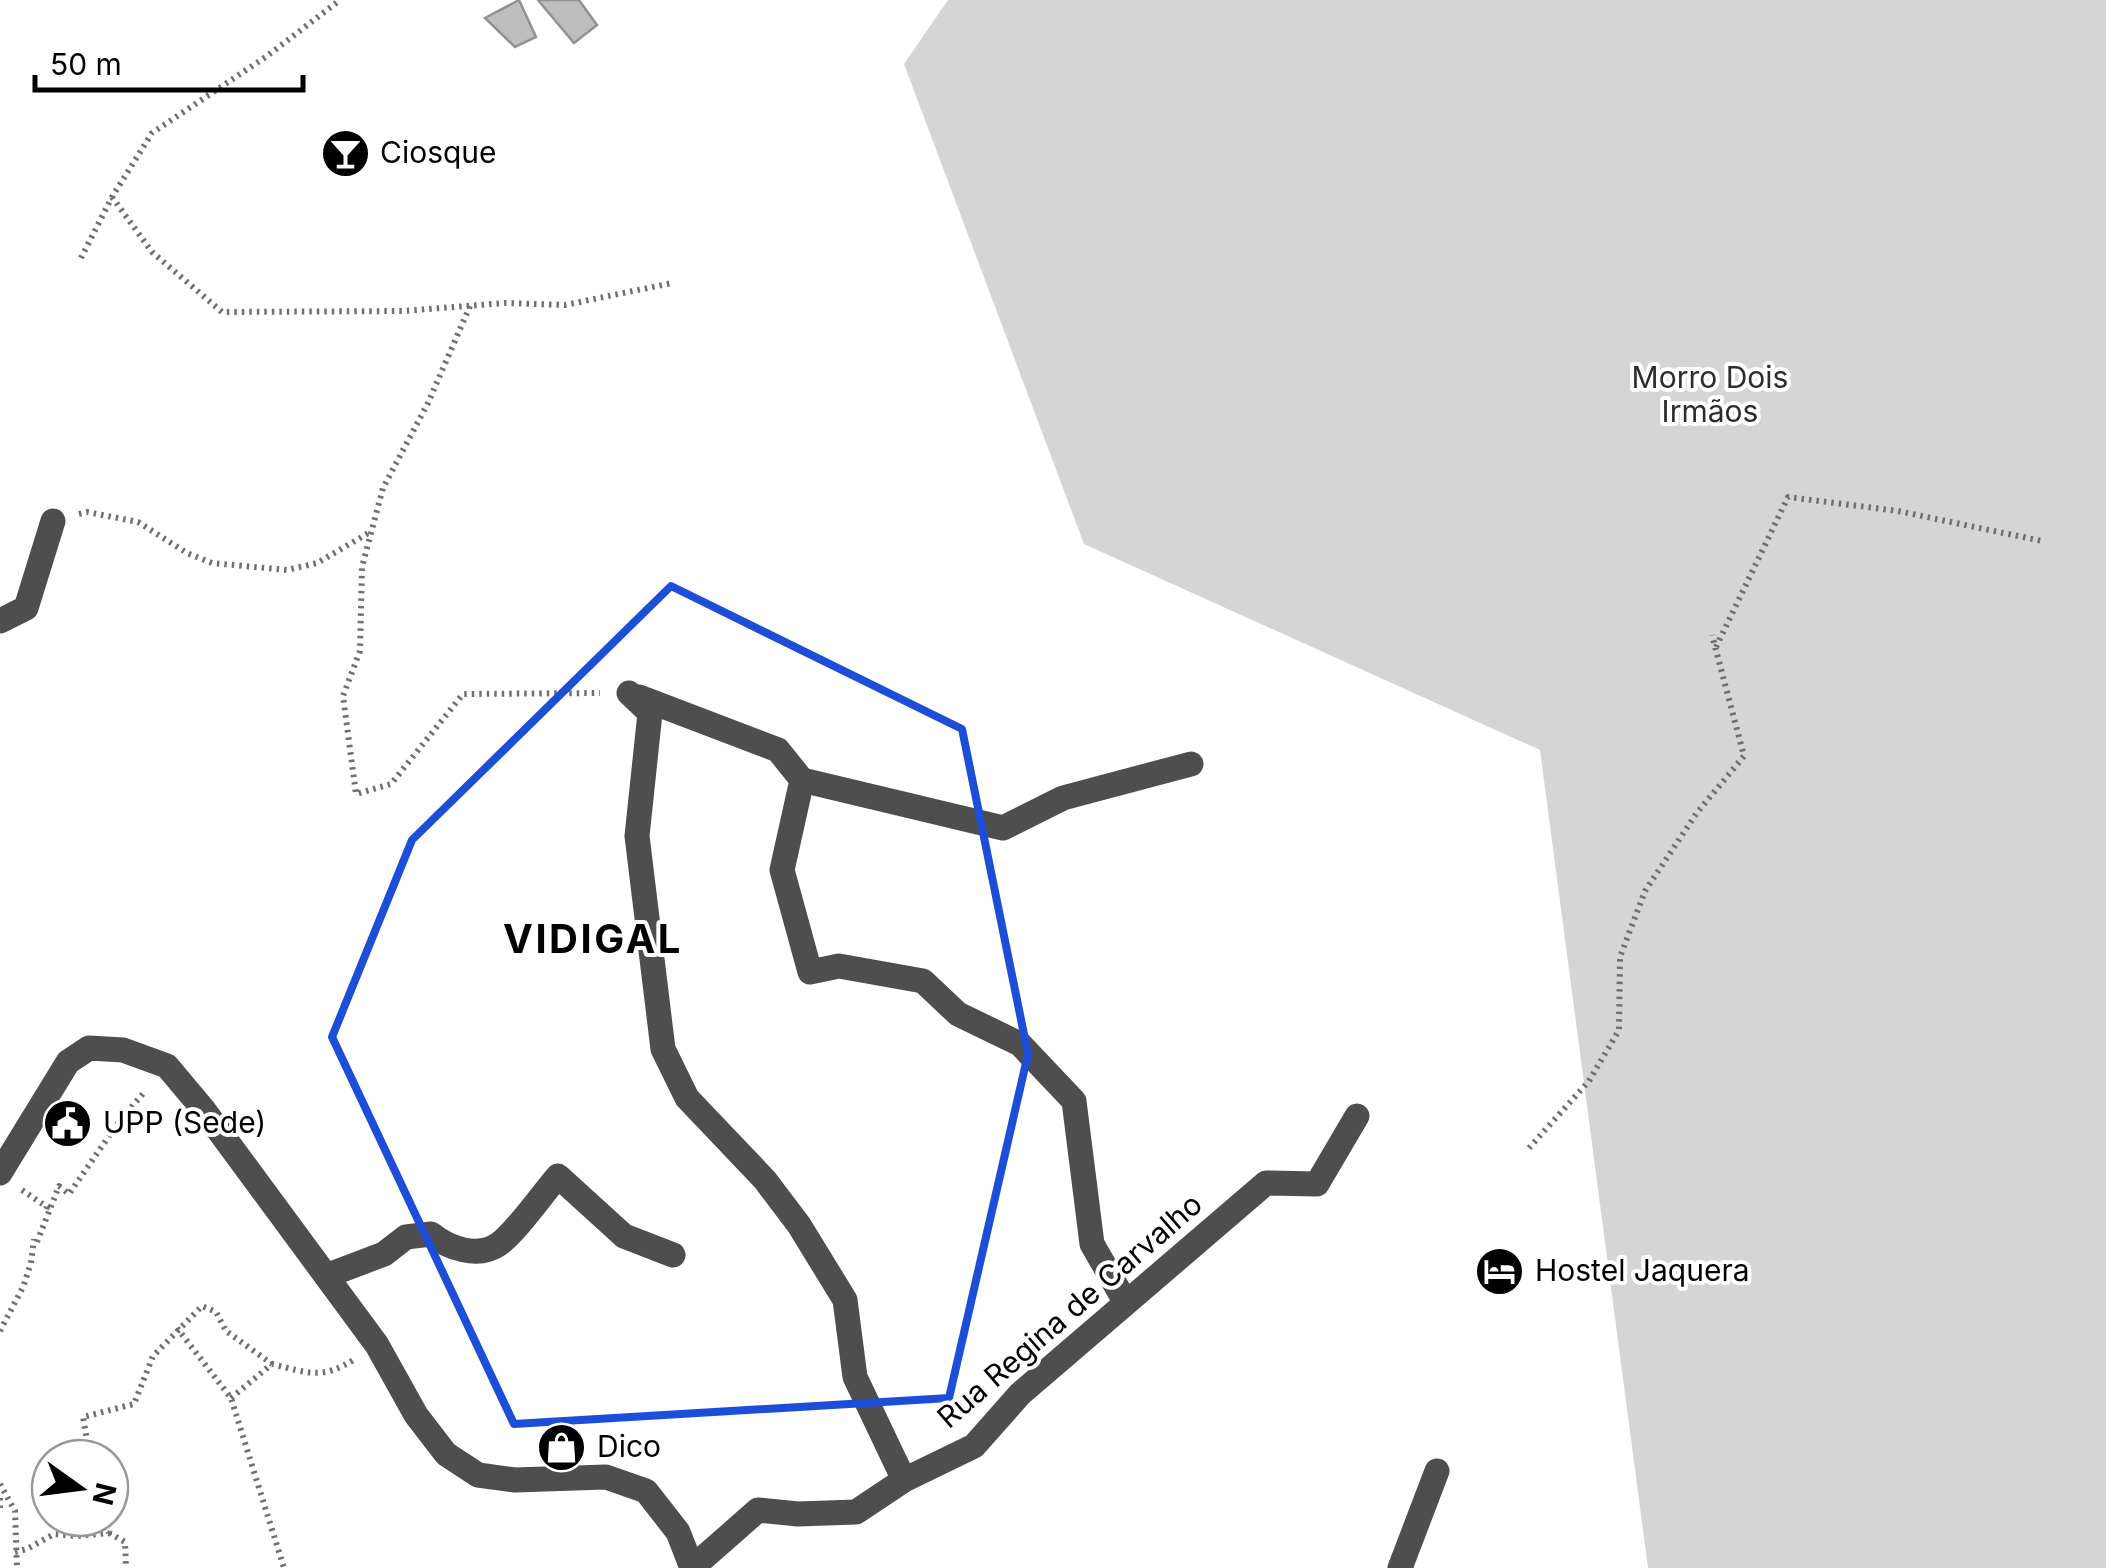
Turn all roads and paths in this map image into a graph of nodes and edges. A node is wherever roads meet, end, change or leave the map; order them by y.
1 (340, 0) edge
2 (112, 197) junction
3 (81, 258) dead end
4 (672, 283) dead end
5 (470, 306) junction
6 (53, 521) joint
7 (372, 531) junction
8 (2042, 541) dead end
9 (0, 621) edge
10 (1712, 635) dead end
11 (1716, 648) junction
12 (630, 693) junction
13 (1191, 764) dead end
14 (802, 780) junction
15 (167, 1066) junction
16 (1357, 1116) dead end
17 (1529, 1148) dead end
18 (8, 1180) edge
19 (37, 1242) dead end
20 (673, 1255) dead end
21 (326, 1276) junction
22 (1126, 1303) junction
23 (177, 1328) junction
24 (0, 1331) edge
25 (378, 1345) junction
26 (272, 1364) junction
27 (231, 1398) junction
28 (86, 1438) edge
29 (1437, 1471) dead end
30 (904, 1480) junction
31 (0, 1484) edge
32 (0, 1498) edge
33 (0, 1508) edge
34 (47, 1538) edge
35 (118, 1538) edge
36 (15, 1552) junction
37 (17, 1568) edge
38 (126, 1568) edge
39 (284, 1568) edge
40 (692, 1568) edge
41 (1400, 1568) edge

1 - 2 path
2 - 3 path
2 - 5 path
4 - 5 path
5 - 7 path
6 - 7 path
6 - 9 street
7 - 12 path
8 - 11 path
10 - 11 path
11 - 17 path
12 - 14 street
12 - 30 street
13 - 14 street
14 - 22 street
15 - 18 street
15 - 19 path
15 - 21 street
16 - 22 street, Rua Regina de Carvalho
18 - 24 path
20 - 21 street
21 - 25 street
22 - 30 street, Rua Regina de Carvalho
23 - 26 path
23 - 27 path
23 - 28 path
25 - 26 path
25 - 40 street
26 - 27 path
27 - 39 path
29 - 41 street
30 - 40 street, Rua Regina de Carvalho
31 - 36 path
32 - 33 path
34 - 36 path
35 - 38 path
36 - 37 path

